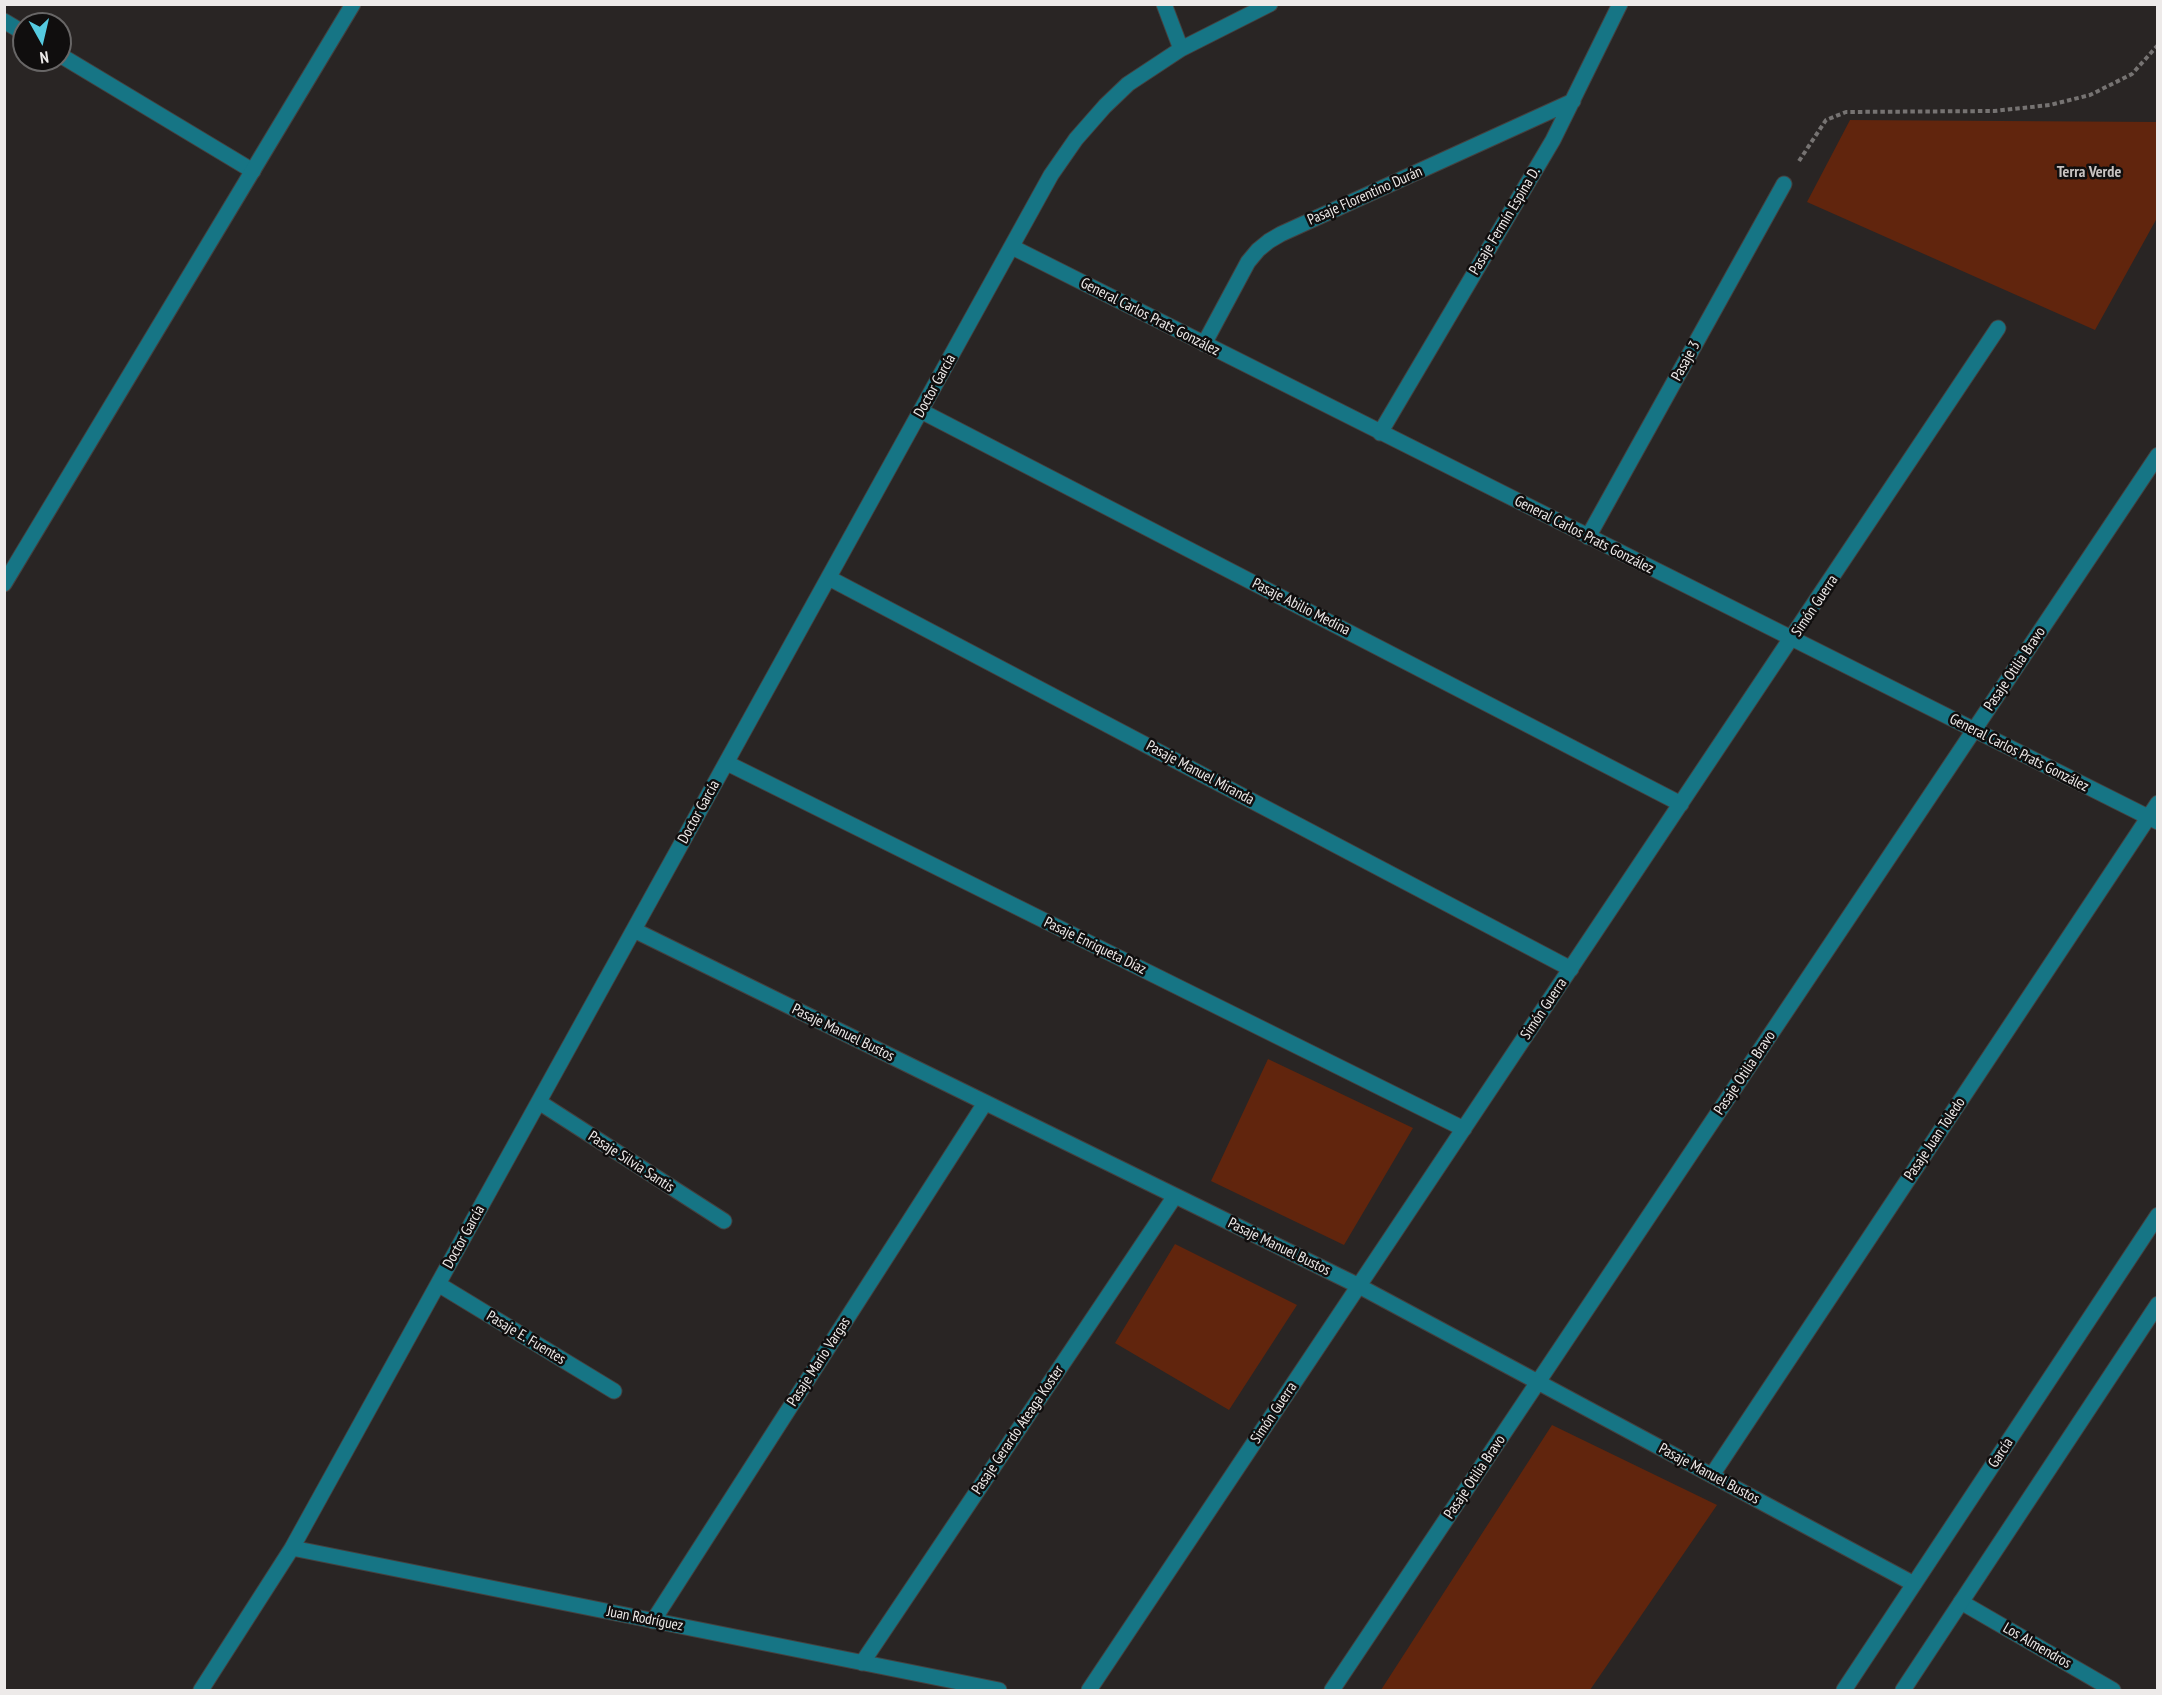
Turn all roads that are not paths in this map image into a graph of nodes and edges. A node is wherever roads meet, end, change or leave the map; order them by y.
1 (353, 4) edge
2 (1164, 4) edge
3 (1270, 4) edge
4 (1620, 4) edge
5 (1181, 49) junction
6 (72, 62) edge
7 (1573, 101) junction
8 (253, 171) junction
9 (1784, 184) road end
10 (1012, 247) junction
11 (1998, 328) dead end
12 (1204, 344) junction
13 (921, 411) junction
14 (1380, 433) junction
15 (2157, 455) edge
16 (1588, 537) junction
17 (829, 578) junction
18 (4, 584) edge
19 (1792, 639) junction
20 (1974, 730) junction
21 (727, 763) junction
22 (2157, 803) edge
23 (1681, 804) junction
24 (2152, 820) edge
25 (634, 930) junction
26 (1571, 969) junction
27 (538, 1102) junction
28 (985, 1103) junction
29 (1464, 1129) junction
30 (1175, 1196) junction
31 (2157, 1215) edge
32 (724, 1221) dead end
33 (438, 1284) junction
34 (1359, 1286) junction
35 (2157, 1304) edge
36 (1538, 1382) junction
37 (614, 1391) dead end
38 (1712, 1475) junction
39 (292, 1548) junction
40 (1914, 1584) junction
41 (1961, 1602) junction
42 (653, 1621) junction
43 (862, 1663) junction
44 (201, 1690) edge
45 (999, 1690) edge
46 (1089, 1690) edge
47 (1332, 1690) edge
48 (1844, 1690) edge
49 (1903, 1690) edge
50 (2113, 1690) edge

1 - 8 street
2 - 5 street
3 - 5 street, Doctor García
4 - 7 street, Pasaje Fermín Espina D.
5 - 10 street, Doctor García
6 - 8 street
7 - 12 street, Pasaje Florentino Durán
7 - 14 street, Pasaje Fermín Espina D.
8 - 18 street
9 - 16 street, Pasaje 3
10 - 12 street, General Carlos Prats González
10 - 13 street, Doctor García
11 - 19 street, Simón Guerra
12 - 14 street, General Carlos Prats González
13 - 17 street, Doctor García
13 - 23 street, Pasaje Abilio Medina
14 - 16 street, General Carlos Prats González
15 - 20 street, Pasaje Otilia Bravo
16 - 19 street, General Carlos Prats González
17 - 21 street, Doctor García
17 - 26 street, Pasaje Manuel Miranda
19 - 20 street, General Carlos Prats González
19 - 23 street, Simón Guerra
20 - 24 street, General Carlos Prats González
20 - 36 street, Pasaje Otilia Bravo
21 - 25 street, Doctor García
21 - 29 street, Pasaje Enriqueta Díaz
22 - 24 street, Pasaje Juan Toledo
23 - 26 street, Simón Guerra
24 - 38 street, Pasaje Juan Toledo
25 - 27 street, Doctor García
25 - 28 street, Pasaje Manuel Bustos
26 - 29 street, Simón Guerra
27 - 32 street, Pasaje Silvia Santis
27 - 33 street, Doctor García
28 - 30 street, Pasaje Manuel Bustos
28 - 42 street, Pasaje Mario Vargas
29 - 34 street, Simón Guerra
30 - 34 street, Pasaje Manuel Bustos
30 - 43 street, Pasaje Gerardo Ateaga Koster
31 - 40 street, García
33 - 37 street, Pasaje E. Fuentes
33 - 39 street, Doctor García
34 - 36 street, Pasaje Manuel Bustos
34 - 46 street, Simón Guerra
35 - 41 street
36 - 38 street, Pasaje Manuel Bustos
36 - 47 street, Pasaje Otilia Bravo
38 - 40 street, Pasaje Manuel Bustos
39 - 42 street, Juan Rodríguez
39 - 44 street, Doctor García
40 - 48 street, García
41 - 49 street
41 - 50 street, Los Almendros
42 - 43 street, Juan Rodríguez
43 - 45 street, Juan Rodríguez

